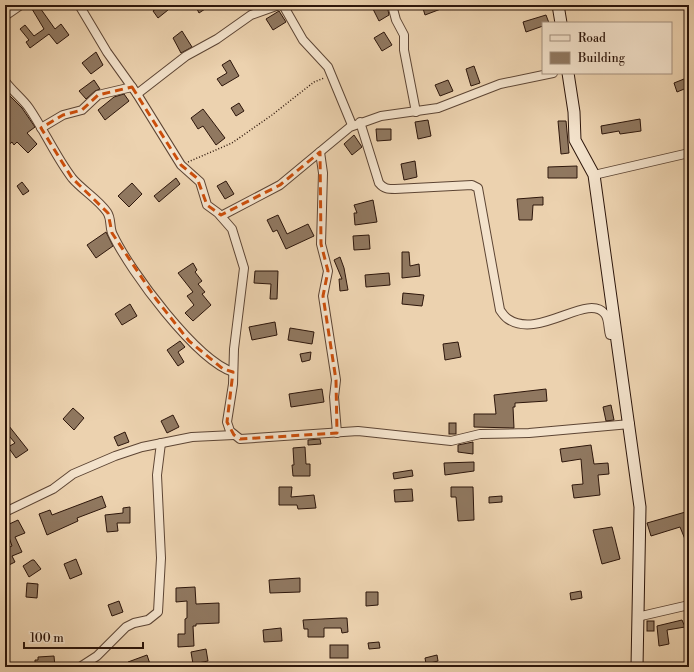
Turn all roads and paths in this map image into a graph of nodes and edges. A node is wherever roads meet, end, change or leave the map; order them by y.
1 (21, 5) edge
2 (279, 5) edge
3 (283, 5) edge
4 (392, 5) edge
5 (558, 5) edge
6 (82, 6) edge
7 (5, 16) edge
8 (561, 22) edge
9 (548, 74) edge
10 (568, 74) edge
11 (334, 79) junction
12 (5, 81) edge
13 (132, 87) junction
14 (137, 94) junction
15 (416, 112) junction
16 (356, 124) junction
17 (41, 128) junction
18 (320, 152) junction
19 (689, 153) edge
20 (181, 164) junction
21 (594, 175) junction
22 (221, 216) junction
23 (617, 335) junction
24 (233, 372) junction
25 (630, 424) junction
26 (337, 432) junction
27 (234, 435) junction
28 (161, 443) junction
29 (5, 512) edge
30 (689, 605) edge
31 (638, 617) junction
32 (80, 667) edge
33 (637, 667) edge

1 - 7 street
2 - 14 street
3 - 11 street
4 - 15 street
5 - 8 street
6 - 13 street
9 - 15 street
10 - 21 street
11 - 16 street
11 - 20 path
12 - 17 street
13 - 14 street
13 - 17 street
14 - 20 street
15 - 16 street
16 - 18 street
16 - 23 street
17 - 24 street
18 - 22 street
18 - 26 street
19 - 21 street
20 - 22 street
21 - 23 street
22 - 24 street
23 - 25 street
24 - 27 street
25 - 26 street
25 - 31 street
26 - 27 street
27 - 28 street
28 - 29 street
28 - 32 street
30 - 31 street
31 - 33 street

